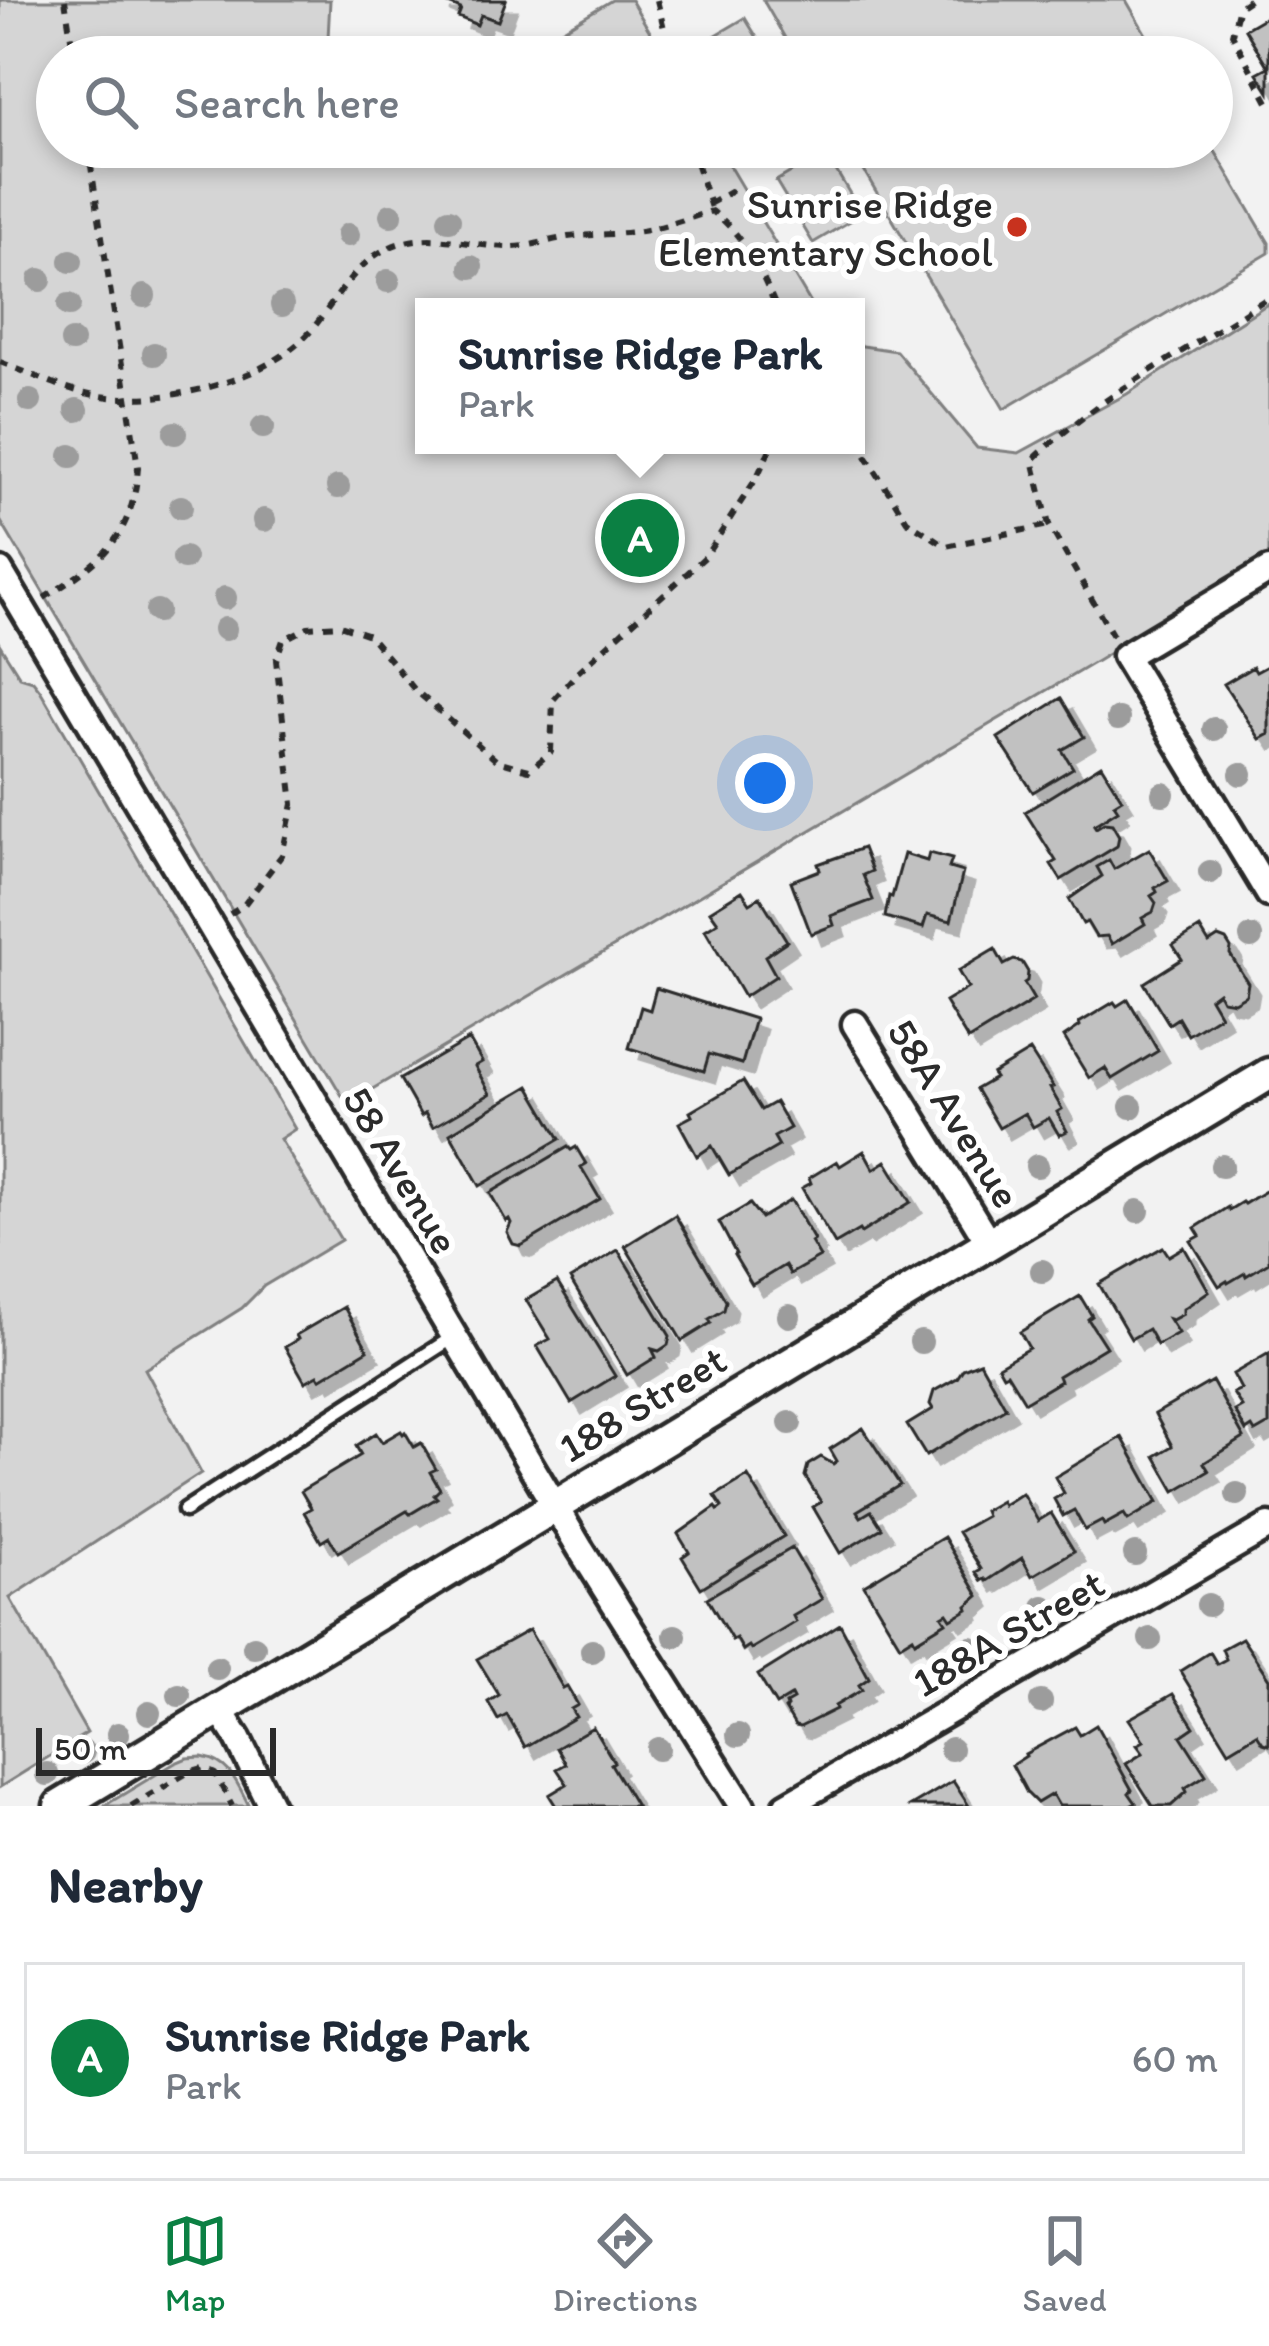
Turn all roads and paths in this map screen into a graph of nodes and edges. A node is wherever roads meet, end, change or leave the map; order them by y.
1 (65, 0) edge
2 (657, 0) edge
3 (1249, 0) edge
4 (71, 36) edge
5 (666, 36) edge
6 (1269, 104) edge
7 (91, 168) edge
8 (698, 168) edge
9 (737, 188) dead end
10 (710, 207) junction
11 (1269, 297) edge
12 (772, 298) edge
13 (0, 362) edge
14 (128, 399) junction
15 (768, 454) edge
16 (865, 454) edge
17 (1049, 525) junction
18 (1269, 570) edge
19 (0, 571) edge
20 (50, 594) dead end
21 (1120, 648) junction
22 (1269, 894) edge
23 (213, 927) junction
24 (855, 1024) dead end
25 (1269, 1074) edge
26 (989, 1243) junction
27 (456, 1336) junction
28 (556, 1505) junction
29 (185, 1510) dead end
30 (1269, 1526) edge
31 (219, 1709) junction
32 (60, 1806) edge
33 (131, 1806) edge
34 (232, 1806) edge
35 (271, 1806) edge
36 (742, 1806) edge
37 (786, 1806) edge

1 - 4 path
2 - 5 path
3 - 6 path
7 - 14 path
8 - 10 path
9 - 10 path
10 - 12 path
10 - 14 path
11 - 17 path
13 - 14 path
14 - 20 path
15 - 23 path
16 - 17 path
17 - 21 path
18 - 21 street
19 - 23 street, 58 Avenue
21 - 22 street
23 - 27 street, 58 Avenue
24 - 26 street, 58A Avenue
25 - 26 street, 188 Street
26 - 28 street, 188 Street
27 - 28 street, 58 Avenue
27 - 29 lane
28 - 31 street, 188 Street
28 - 36 street, 58 Avenue
30 - 37 street, 188A Street
31 - 32 street, 188 Street
31 - 35 street
33 - 34 path

